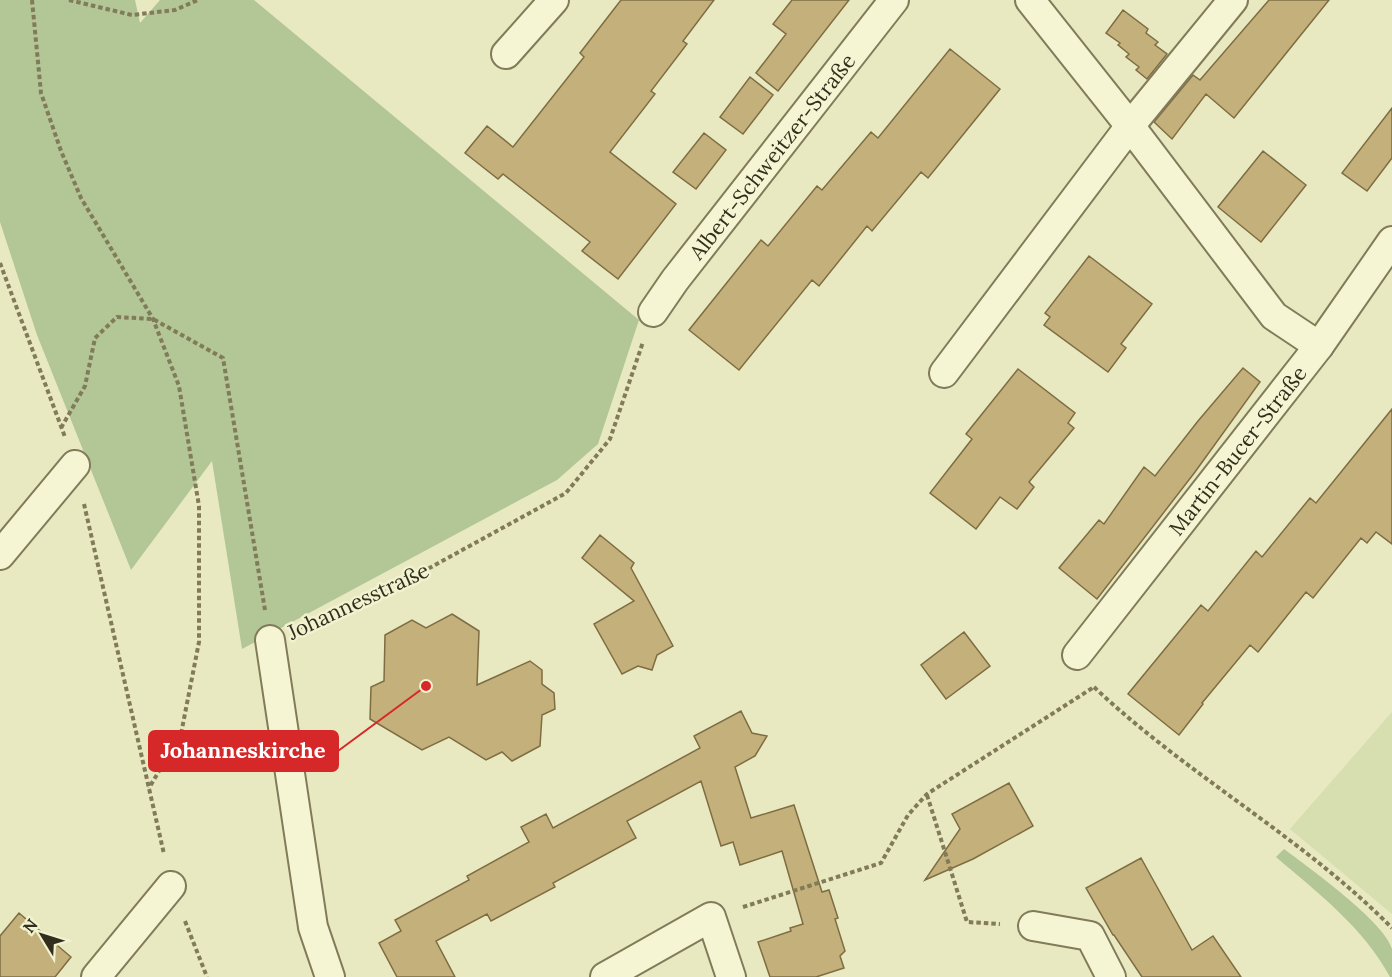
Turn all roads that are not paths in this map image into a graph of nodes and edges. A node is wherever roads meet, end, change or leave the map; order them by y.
1 (554, 0) edge
2 (894, 0) edge
3 (1030, 0) edge
4 (1233, 0) edge
5 (506, 54) dead end
6 (1130, 126) junction
7 (1392, 242) edge
8 (652, 312) road end
9 (1319, 346) junction
10 (944, 373) dead end
11 (75, 465) road end
12 (0, 555) edge
13 (270, 640) road end
14 (1077, 655) road end
15 (171, 886) road end
16 (1033, 926) road end
17 (96, 977) edge
18 (330, 977) edge
19 (605, 977) edge
20 (731, 977) edge
21 (1111, 977) edge

1 - 5 street
2 - 8 street, Albert-Schweitzer-Straße
3 - 6 street
4 - 6 street
6 - 9 street
6 - 10 street
7 - 9 street, Martin-Bucer-Straße
9 - 14 street, Martin-Bucer-Straße
11 - 12 street
13 - 18 street, Johannesstraße
15 - 17 street
16 - 21 street
19 - 20 street

